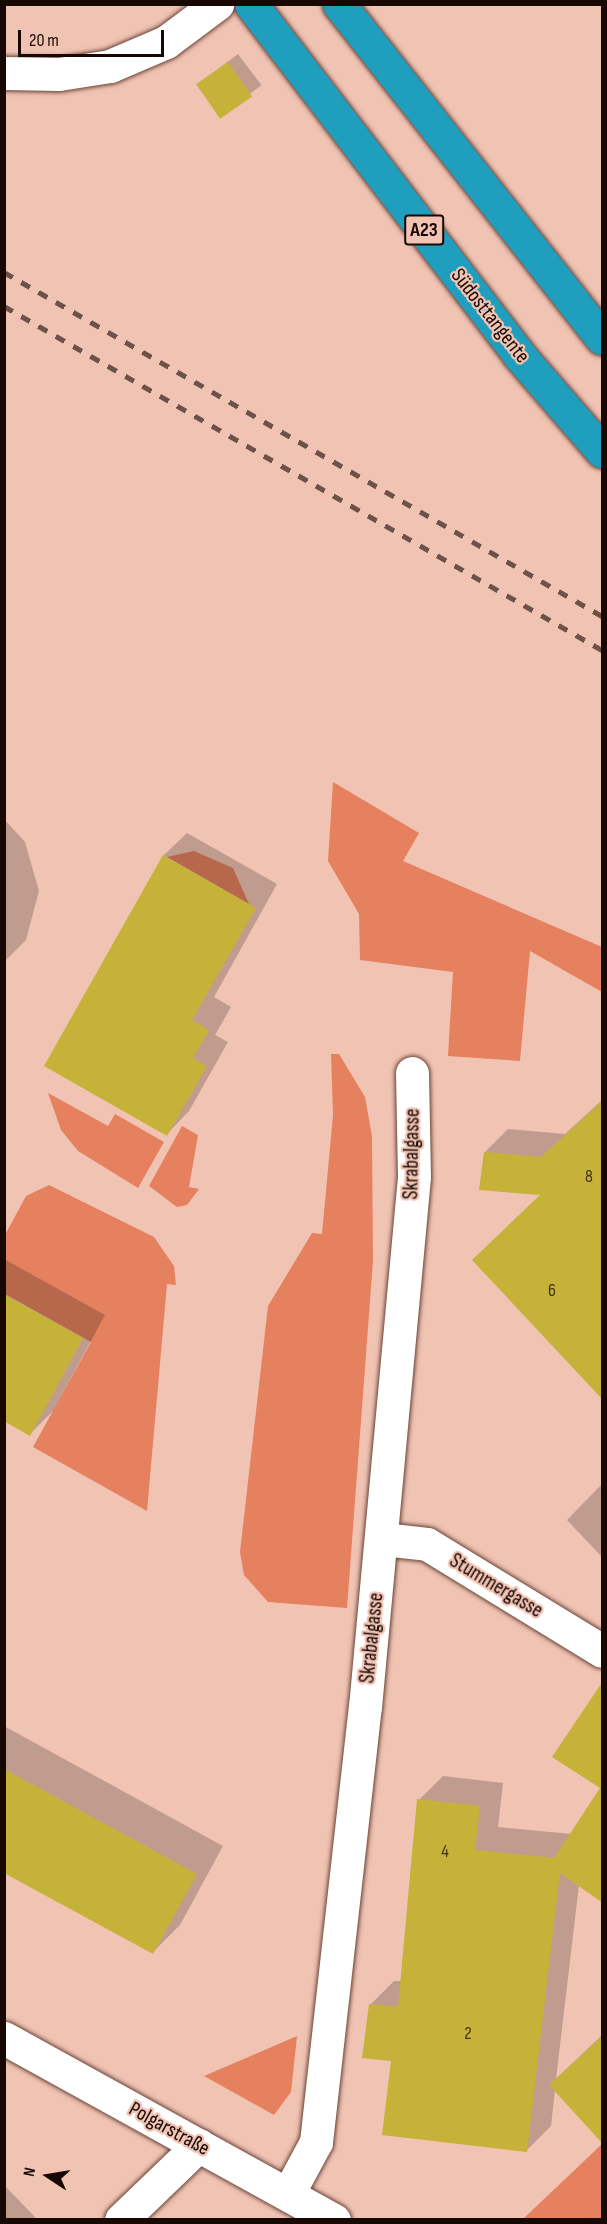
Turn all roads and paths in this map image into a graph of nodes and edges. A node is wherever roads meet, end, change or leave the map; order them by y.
1 (217, 4) edge
2 (251, 4) edge
3 (339, 4) edge
4 (4, 73) edge
5 (603, 338) edge
6 (603, 451) edge
7 (412, 1073) dead end
8 (383, 1539) junction
9 (603, 1651) edge
10 (4, 2038) edge
11 (199, 2145) junction
12 (288, 2194) junction
13 (121, 2220) edge
14 (334, 2220) edge

1 - 4 street
2 - 6 highway, Südosttangente / A23
3 - 5 highway
7 - 8 street, Skrabalgasse
8 - 9 street, Stummergasse
8 - 12 street, Skrabalgasse
10 - 11 street, Polgarstraße
11 - 12 street, Polgarstraße
11 - 13 street
12 - 14 street, Polgarstraße

